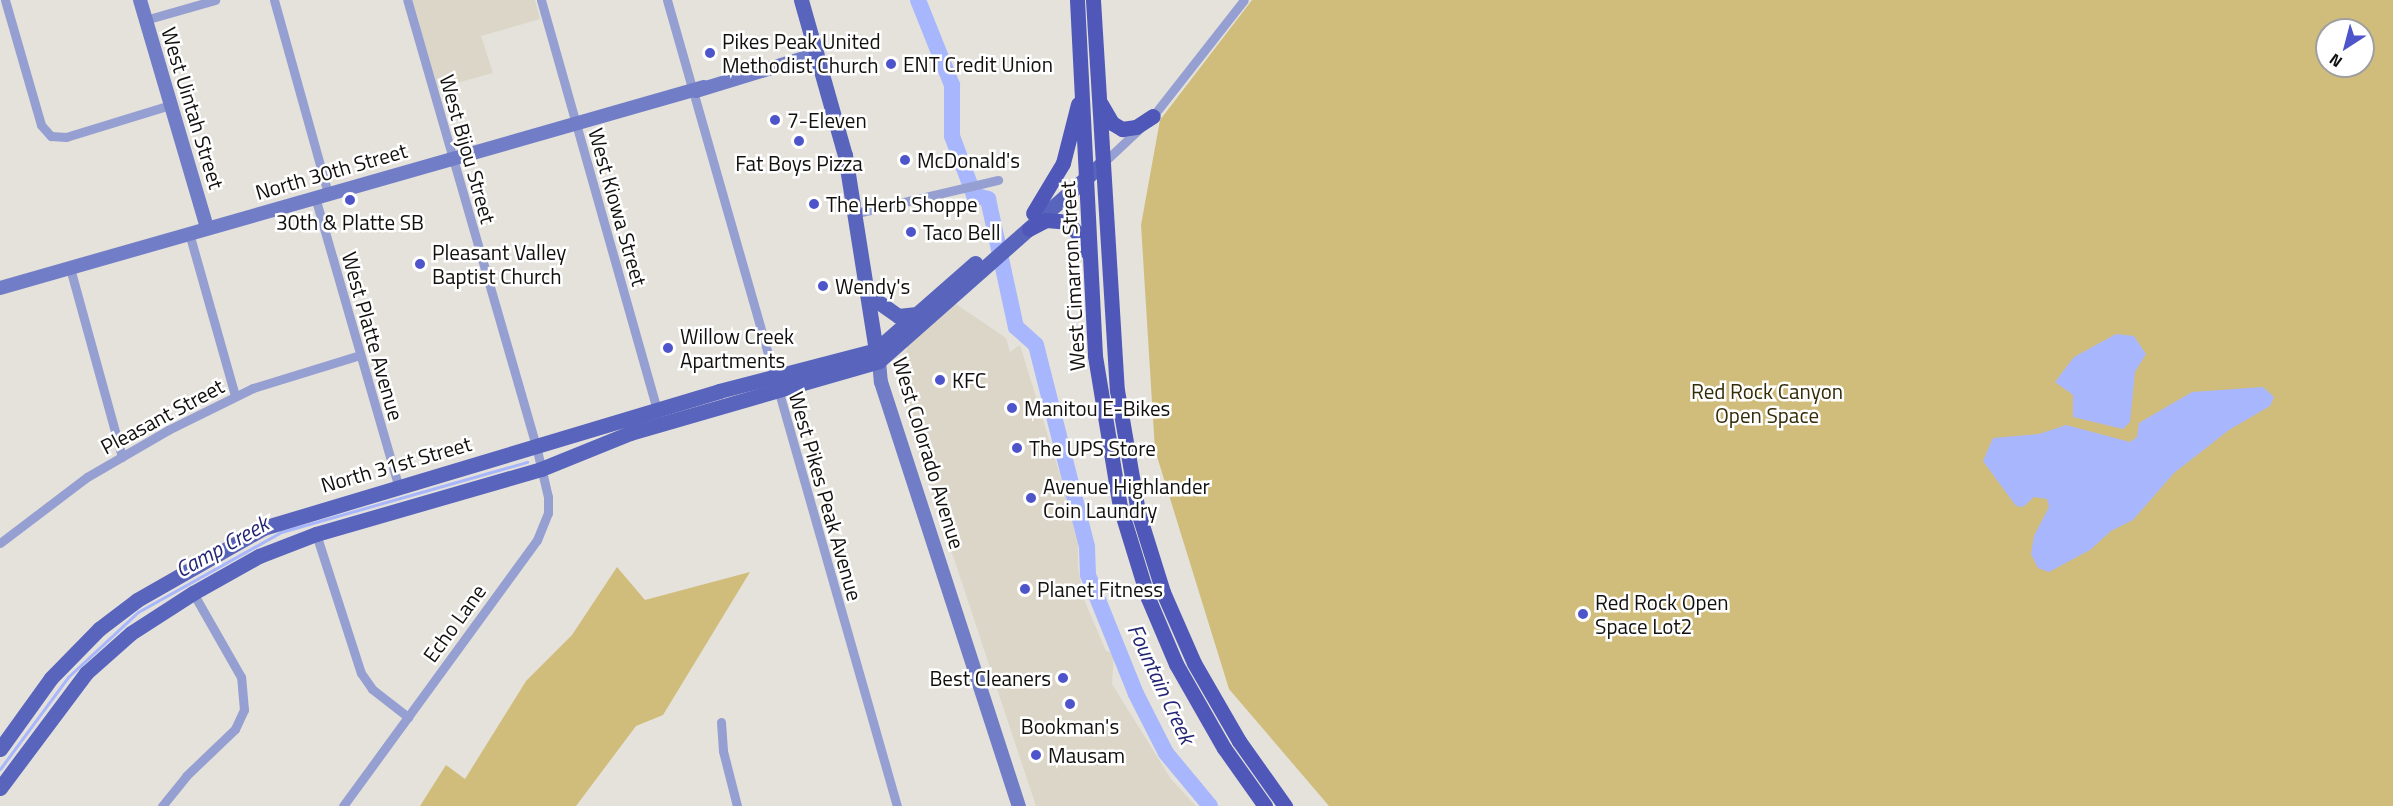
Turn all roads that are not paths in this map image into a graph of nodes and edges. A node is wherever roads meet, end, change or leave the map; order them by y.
1 (5, 0) edge
2 (140, 0) edge
3 (215, 0) edge
4 (274, 0) edge
5 (407, 0) edge
6 (541, 0) edge
7 (667, 0) edge
8 (801, 0) edge
9 (1077, 0) edge
10 (1093, 0) edge
11 (1244, 0) edge
12 (145, 20) junction
13 (817, 54) junction
14 (1082, 75) junction
15 (697, 89) junction
16 (1098, 92) junction
17 (170, 105) junction
18 (1154, 116) junction
19 (575, 123) junction
20 (452, 158) junction
21 (1102, 163) junction
22 (1088, 173) junction
23 (998, 180) dead end
24 (322, 195) junction
25 (857, 213) junction
26 (1033, 213) junction
27 (207, 228) junction
28 (1029, 230) junction
29 (189, 233) junction
30 (1014, 237) junction
31 (986, 261) junction
32 (70, 268) junction
33 (0, 288) edge
34 (867, 294) junction
35 (917, 314) junction
36 (1096, 319) junction
37 (360, 355) junction
38 (877, 356) junction
39 (776, 383) junction
40 (235, 396) junction
41 (659, 417) junction
42 (536, 446) junction
43 (122, 457) junction
44 (541, 469) junction
45 (398, 485) junction
46 (316, 534) junction
47 (0, 543) edge
48 (193, 592) junction
49 (408, 717) junction
50 (722, 722) dead end
51 (0, 748) edge
52 (0, 788) edge
53 (162, 806) edge
54 (343, 806) edge
55 (736, 806) edge
56 (897, 806) edge
57 (1019, 806) edge
58 (1265, 806) edge
59 (1285, 806) edge

1 - 17 street
2 - 12 main road, West Uintah Street
3 - 12 street
4 - 24 street, West Platte Avenue
5 - 20 street, West Bijou Street
6 - 19 street, West Kiowa Street
7 - 15 street, West Pikes Peak Avenue
8 - 13 main road, West Colorado Avenue
9 - 14 highway, West Cimarron Street
10 - 16 highway, West Cimarron Street
11 - 18 street
12 - 17 main road, West Uintah Street
13 - 15 main road, North 30th Street
13 - 25 main road, West Colorado Avenue
14 - 22 highway, West Cimarron Street
14 - 26 highway
15 - 19 main road, North 30th Street
15 - 39 street, West Pikes Peak Avenue
16 - 18 highway
16 - 21 highway, West Cimarron Street
17 - 27 main road, West Uintah Street
18 - 21 street
19 - 20 main road, North 30th Street
19 - 41 street, West Kiowa Street
20 - 24 main road, North 30th Street
20 - 42 street, West Bijou Street
21 - 22 main road
21 - 59 highway, West Cimarron Street
22 - 26 main road
22 - 28 main road
22 - 36 highway, West Cimarron Street
23 - 25 street
24 - 27 main road, North 30th Street
24 - 37 street, West Platte Avenue
25 - 34 main road, West Colorado Avenue
26 - 30 main road
27 - 29 main road, North 30th Street
28 - 30 main road
28 - 36 highway
29 - 32 main road, North 30th Street
29 - 40 street
30 - 31 main road
31 - 35 main road
31 - 38 main road
32 - 33 main road, North 30th Street
32 - 43 street
34 - 35 main road
34 - 38 main road, West Colorado Avenue
35 - 38 main road
36 - 58 highway, West Cimarron Street
37 - 40 street, Pleasant Street
37 - 45 street, West Platte Avenue
38 - 39 main road, North 31st Street
38 - 57 main road, West Colorado Avenue
39 - 41 main road, North 31st Street
39 - 56 street, West Pikes Peak Avenue
40 - 43 street, Pleasant Street
41 - 42 main road, North 31st Street
41 - 44 main road, North 31st Street
42 - 44 street, Echo Lane
42 - 45 main road, North 31st Street
43 - 47 street, Pleasant Street
44 - 46 main road, North 31st Street
44 - 49 street, Echo Lane
45 - 51 main road, North 31st Street
46 - 48 main road, North 31st Street
46 - 49 street
48 - 52 main road, North 31st Street
48 - 53 street
49 - 54 street, Echo Lane
50 - 55 street

